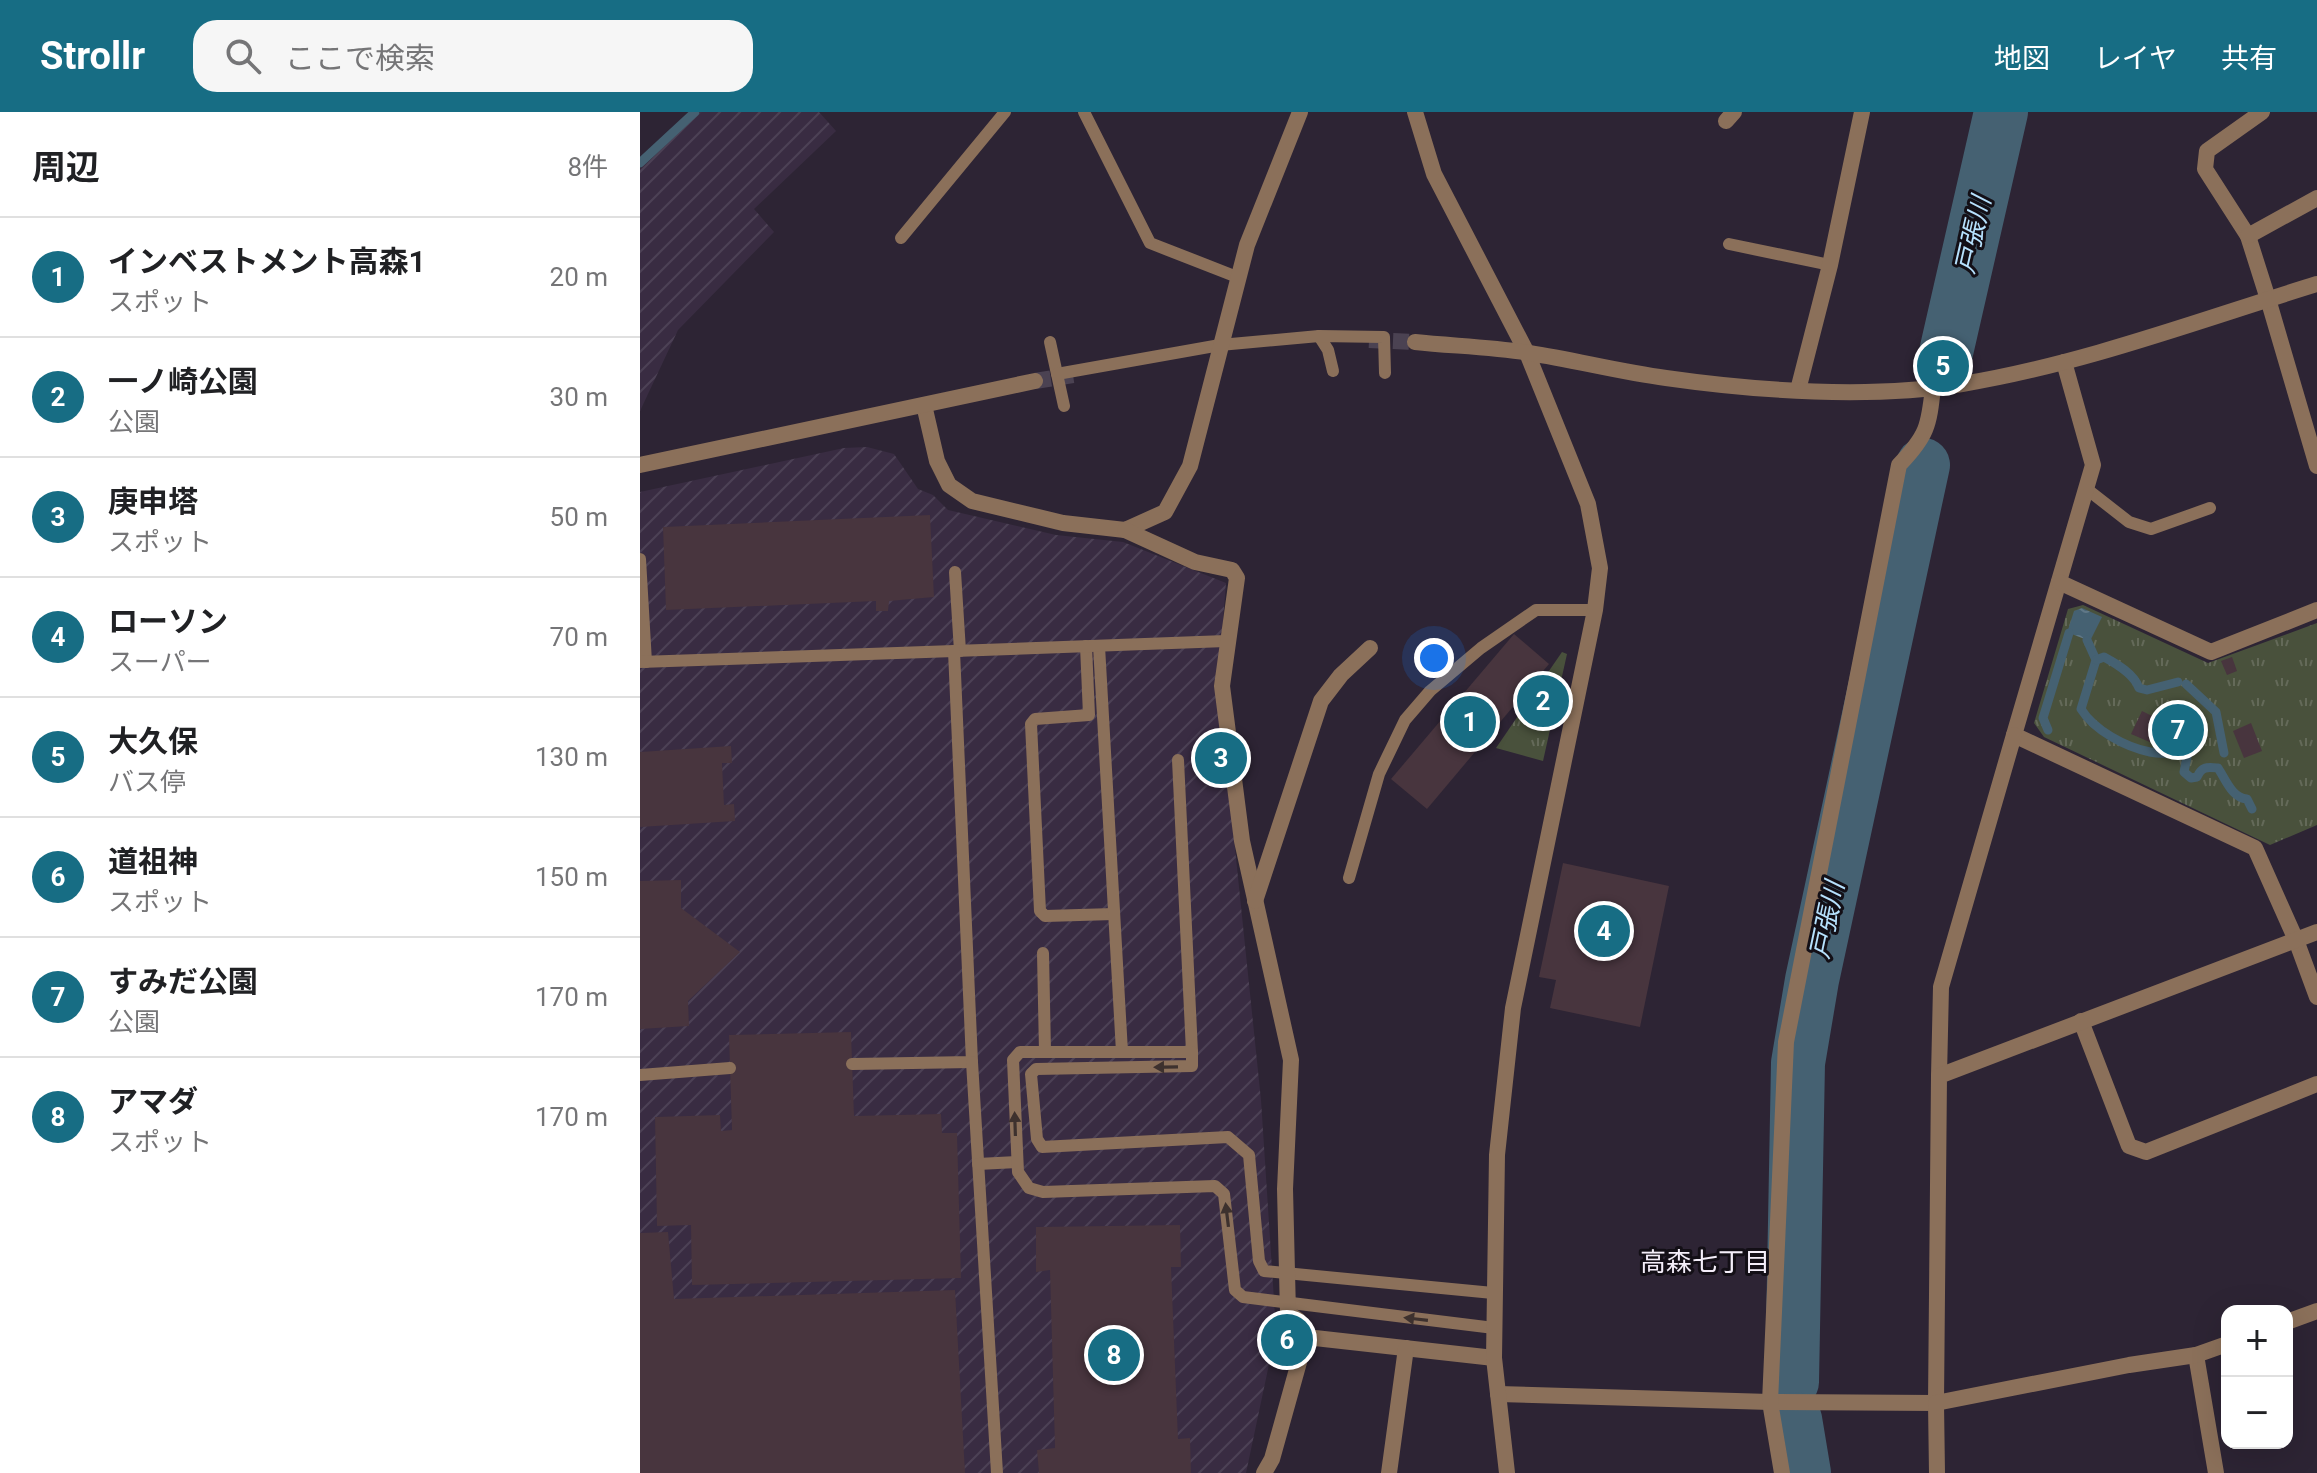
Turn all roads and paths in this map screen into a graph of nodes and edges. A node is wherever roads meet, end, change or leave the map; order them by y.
1 (1005, 112) edge
2 (1084, 112) edge
3 (1300, 112) edge
4 (1415, 112) edge
5 (1862, 112) edge
6 (2262, 112) edge
7 (2317, 198) edge
8 (2248, 236) junction
9 (901, 238) dead end
10 (1729, 244) dead end
11 (1830, 265) junction
12 (1237, 277) junction
13 (2317, 284) edge
14 (2268, 299) junction
15 (1319, 336) junction
16 (1050, 342) dead end
17 (1415, 342) tunnel mouth
18 (1220, 345) junction
19 (1527, 353) junction
20 (2064, 362) junction
21 (1333, 371) dead end
22 (1385, 373) dead end
23 (1057, 374) junction
24 (1035, 381) tunnel mouth
25 (1933, 387) junction
26 (1798, 390) junction
27 (924, 405) junction
28 (1064, 406) dead end
29 (640, 465) edge
30 (2317, 466) edge
31 (2088, 490) junction
32 (2210, 508) dead end
33 (1125, 530) junction
34 (640, 559) edge
35 (955, 572) dead end
36 (2059, 582) junction
37 (641, 588) edge
38 (1595, 610) junction
39 (2317, 610) edge
40 (1226, 641) junction
41 (1093, 646) junction
42 (1370, 648) dead end
43 (957, 651) junction
44 (643, 662) edge
45 (2014, 735) junction
46 (1178, 760) dead end
47 (1349, 878) dead end
48 (1255, 903) junction
49 (1114, 914) junction
50 (2317, 932) edge
51 (2296, 940) junction
52 (1043, 953) dead end
53 (2317, 997) edge
54 (2081, 1021) junction
55 (1045, 1052) junction
56 (1122, 1052) junction
57 (1192, 1052) junction
58 (972, 1062) junction
59 (852, 1064) dead end
60 (730, 1068) dead end
61 (640, 1075) edge
62 (1939, 1076) junction
63 (2317, 1084) edge
64 (1017, 1162) junction
65 (978, 1164) junction
66 (1288, 1273) junction
67 (1493, 1293) junction
68 (1289, 1303) junction
69 (2317, 1311) edge
70 (2293, 1320) edge
71 (1494, 1328) junction
72 (1306, 1337) junction
73 (2221, 1346) edge
74 (1406, 1348) junction
75 (2196, 1355) junction
76 (1494, 1358) junction
77 (1498, 1394) junction
78 (1770, 1402) junction
79 (1936, 1403) junction
80 (997, 1473) edge
81 (1264, 1473) edge
82 (1389, 1473) edge
83 (1507, 1473) edge
84 (1782, 1473) edge
85 (1937, 1473) edge
86 (2216, 1473) edge

1 - 9 lane
2 - 12 lane
3 - 12 street
4 - 19 street
5 - 11 street
6 - 8 street
7 - 8 street
8 - 14 street
10 - 11 lane
11 - 26 street
12 - 18 street
13 - 14 street
14 - 20 street
14 - 30 street
15 - 18 lane
15 - 21 lane
15 - 22 lane
16 - 23 lane
17 - 19 street
18 - 23 lane
18 - 33 street
19 - 26 street
19 - 38 street
20 - 25 street
20 - 31 street
23 - 28 lane
24 - 27 street
25 - 26 street
25 - 78 street
27 - 29 street
27 - 33 street
31 - 32 lane
31 - 36 street
33 - 40 street
34 - 37 lane
35 - 43 lane
36 - 39 street
36 - 45 street
37 - 44 lane
38 - 47 lane
38 - 67 street
40 - 41 lane
40 - 48 street
41 - 43 lane
41 - 49 lane
41 - 49 lane
42 - 48 street
43 - 44 lane
43 - 58 lane
45 - 51 street
45 - 62 street
46 - 57 lane
48 - 66 street
49 - 56 lane
50 - 51 street
51 - 53 street
51 - 54 street
52 - 55 lane
54 - 62 street
54 - 63 street
55 - 56 lane
64 -> 55 lane
56 - 57 lane
57 -> 66 lane
58 - 59 lane
58 - 65 lane
60 - 61 lane
62 - 79 street
64 - 65 lane
68 -> 64 lane
65 - 80 lane
66 - 67 lane
66 - 68 street
67 - 71 street
71 -> 68 lane
68 - 72 street
69 - 70 street
71 - 76 street
72 - 74 street
72 - 81 street
73 - 75 street
74 - 76 street
74 - 82 street
75 - 79 street
75 - 86 street
76 - 77 street
77 - 78 street
77 - 83 street
78 - 79 street
78 - 84 street
79 - 85 street

